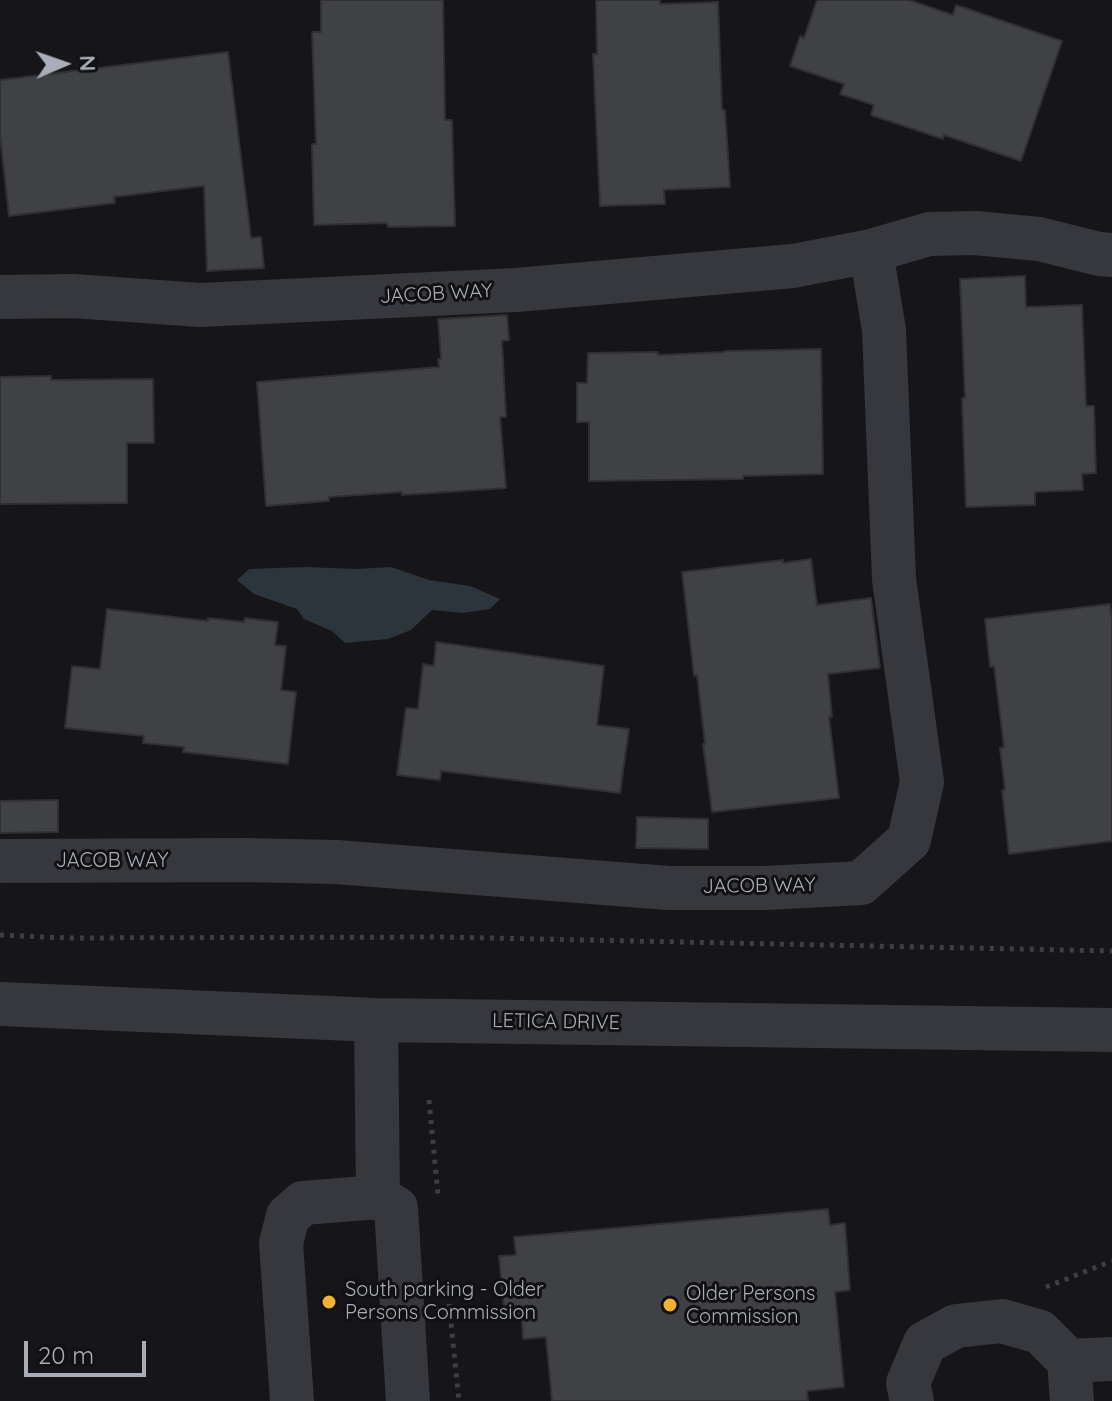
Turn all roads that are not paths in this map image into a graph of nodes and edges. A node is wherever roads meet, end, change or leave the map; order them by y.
1 (871, 251) junction
2 (1112, 255) edge
3 (0, 297) edge
4 (0, 861) edge
5 (0, 1004) edge
6 (376, 1020) junction
7 (1112, 1030) edge
8 (378, 1197) junction
9 (1112, 1359) edge
10 (1071, 1381) edge
11 (292, 1401) edge
12 (408, 1401) edge
13 (912, 1401) edge

1 - 2 street, JACOB WAY
1 - 3 street, JACOB WAY
1 - 4 street, JACOB WAY
5 - 6 street, LETICA DRIVE
6 - 7 street, LETICA DRIVE
6 - 8 street
8 - 11 street
8 - 12 street
9 - 10 street
10 - 13 street

